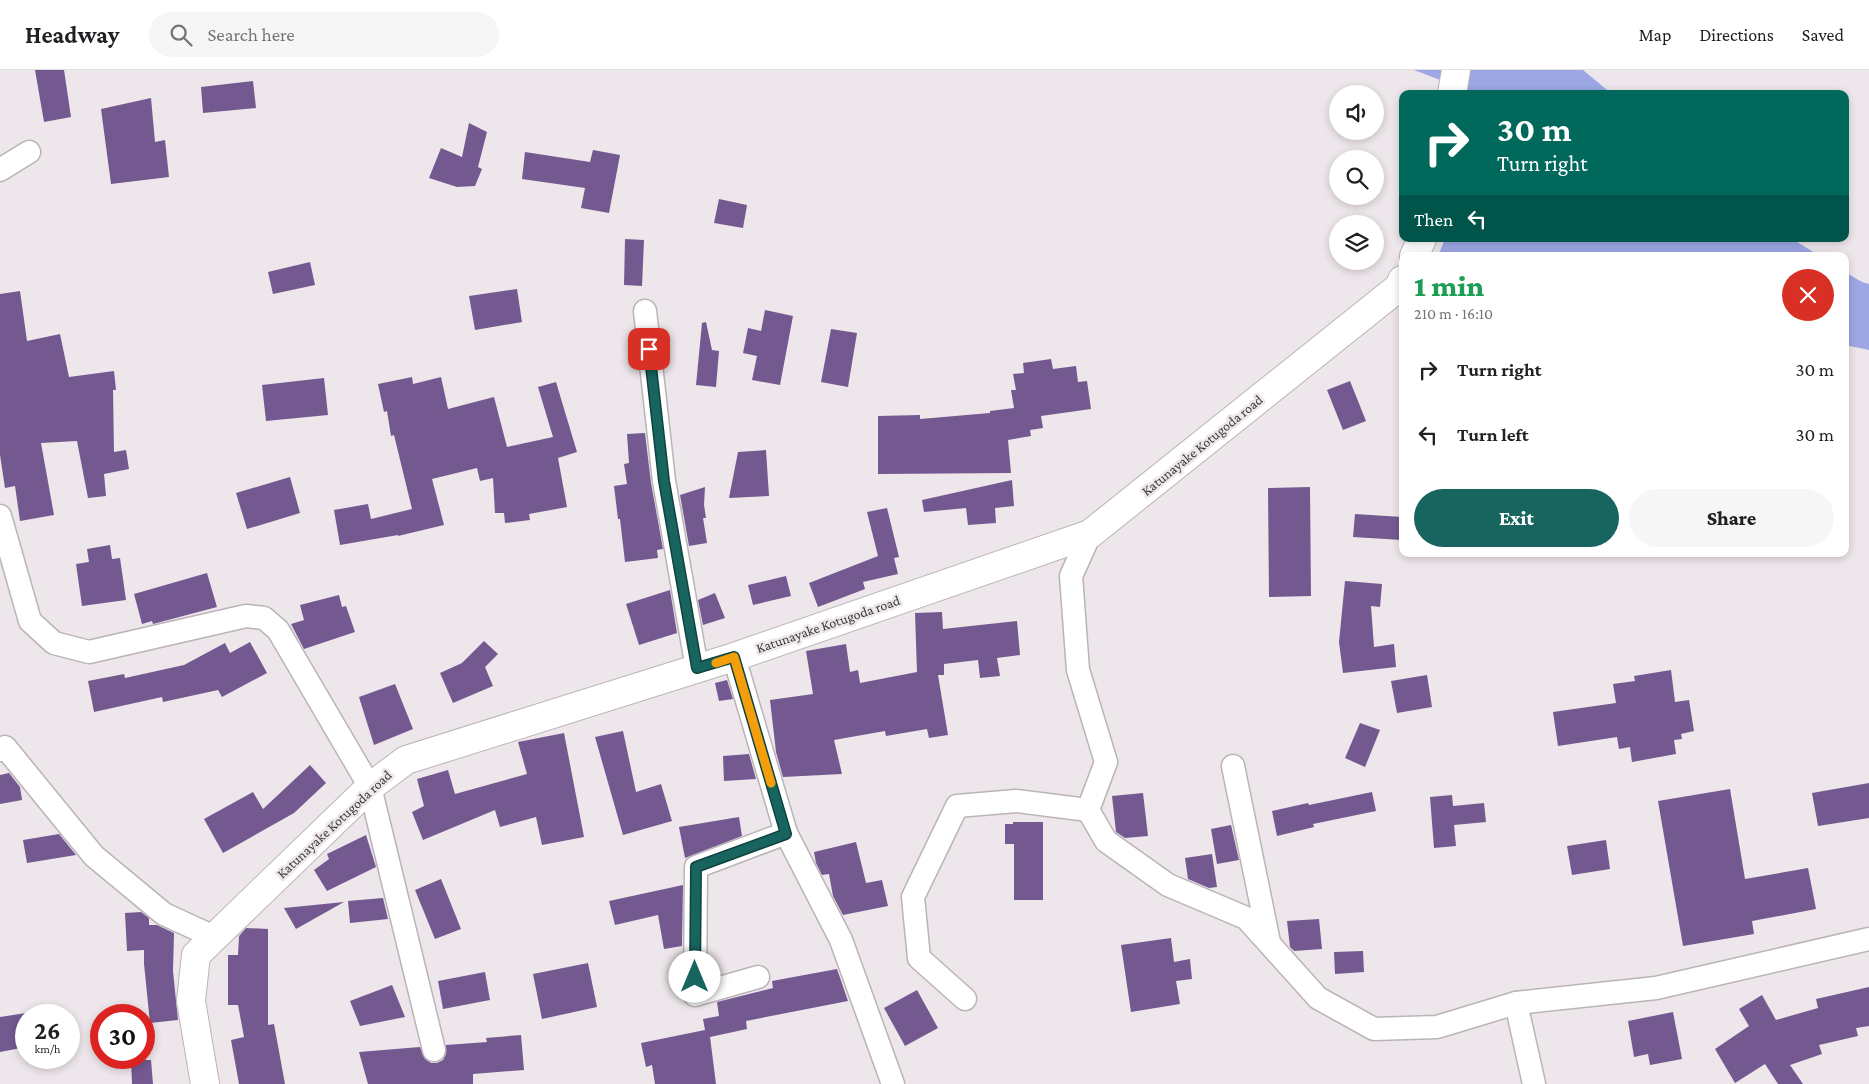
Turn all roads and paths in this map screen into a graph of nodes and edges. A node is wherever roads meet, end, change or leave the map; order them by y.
1 (1456, 70) edge
2 (1453, 90) edge
3 (29, 152) dead end
4 (0, 170) edge
5 (1399, 286) edge
6 (645, 311) dead end
7 (0, 516) edge
8 (1090, 534) junction
9 (734, 657) junction
10 (697, 668) junction
11 (0, 750) edge
12 (1233, 766) dead end
13 (370, 787) junction
14 (1088, 810) junction
15 (786, 834) junction
16 (214, 937) junction
17 (1869, 939) edge
18 (1269, 943) junction
19 (758, 977) dead end
20 (965, 999) dead end
21 (1516, 1003) junction
22 (434, 1050) dead end
23 (205, 1084) edge
24 (893, 1084) edge
25 (1534, 1084) edge

1 - 2 main road
3 - 4 street
5 - 8 main road, Katunayake Kotugoda road
6 - 10 street
7 - 13 street
8 - 9 main road, Katunayake Kotugoda road
8 - 14 street
9 - 10 main road, Katunayake Kotugoda road
9 - 15 street
10 - 13 main road, Katunayake Kotugoda road
11 - 16 street
12 - 18 street
13 - 16 main road, Katunayake Kotugoda road
13 - 22 street
14 - 18 street
14 - 20 street
15 - 19 street
15 - 24 street
16 - 23 main road, Katunayake Kotugoda road
17 - 21 street
18 - 21 street
21 - 25 street

